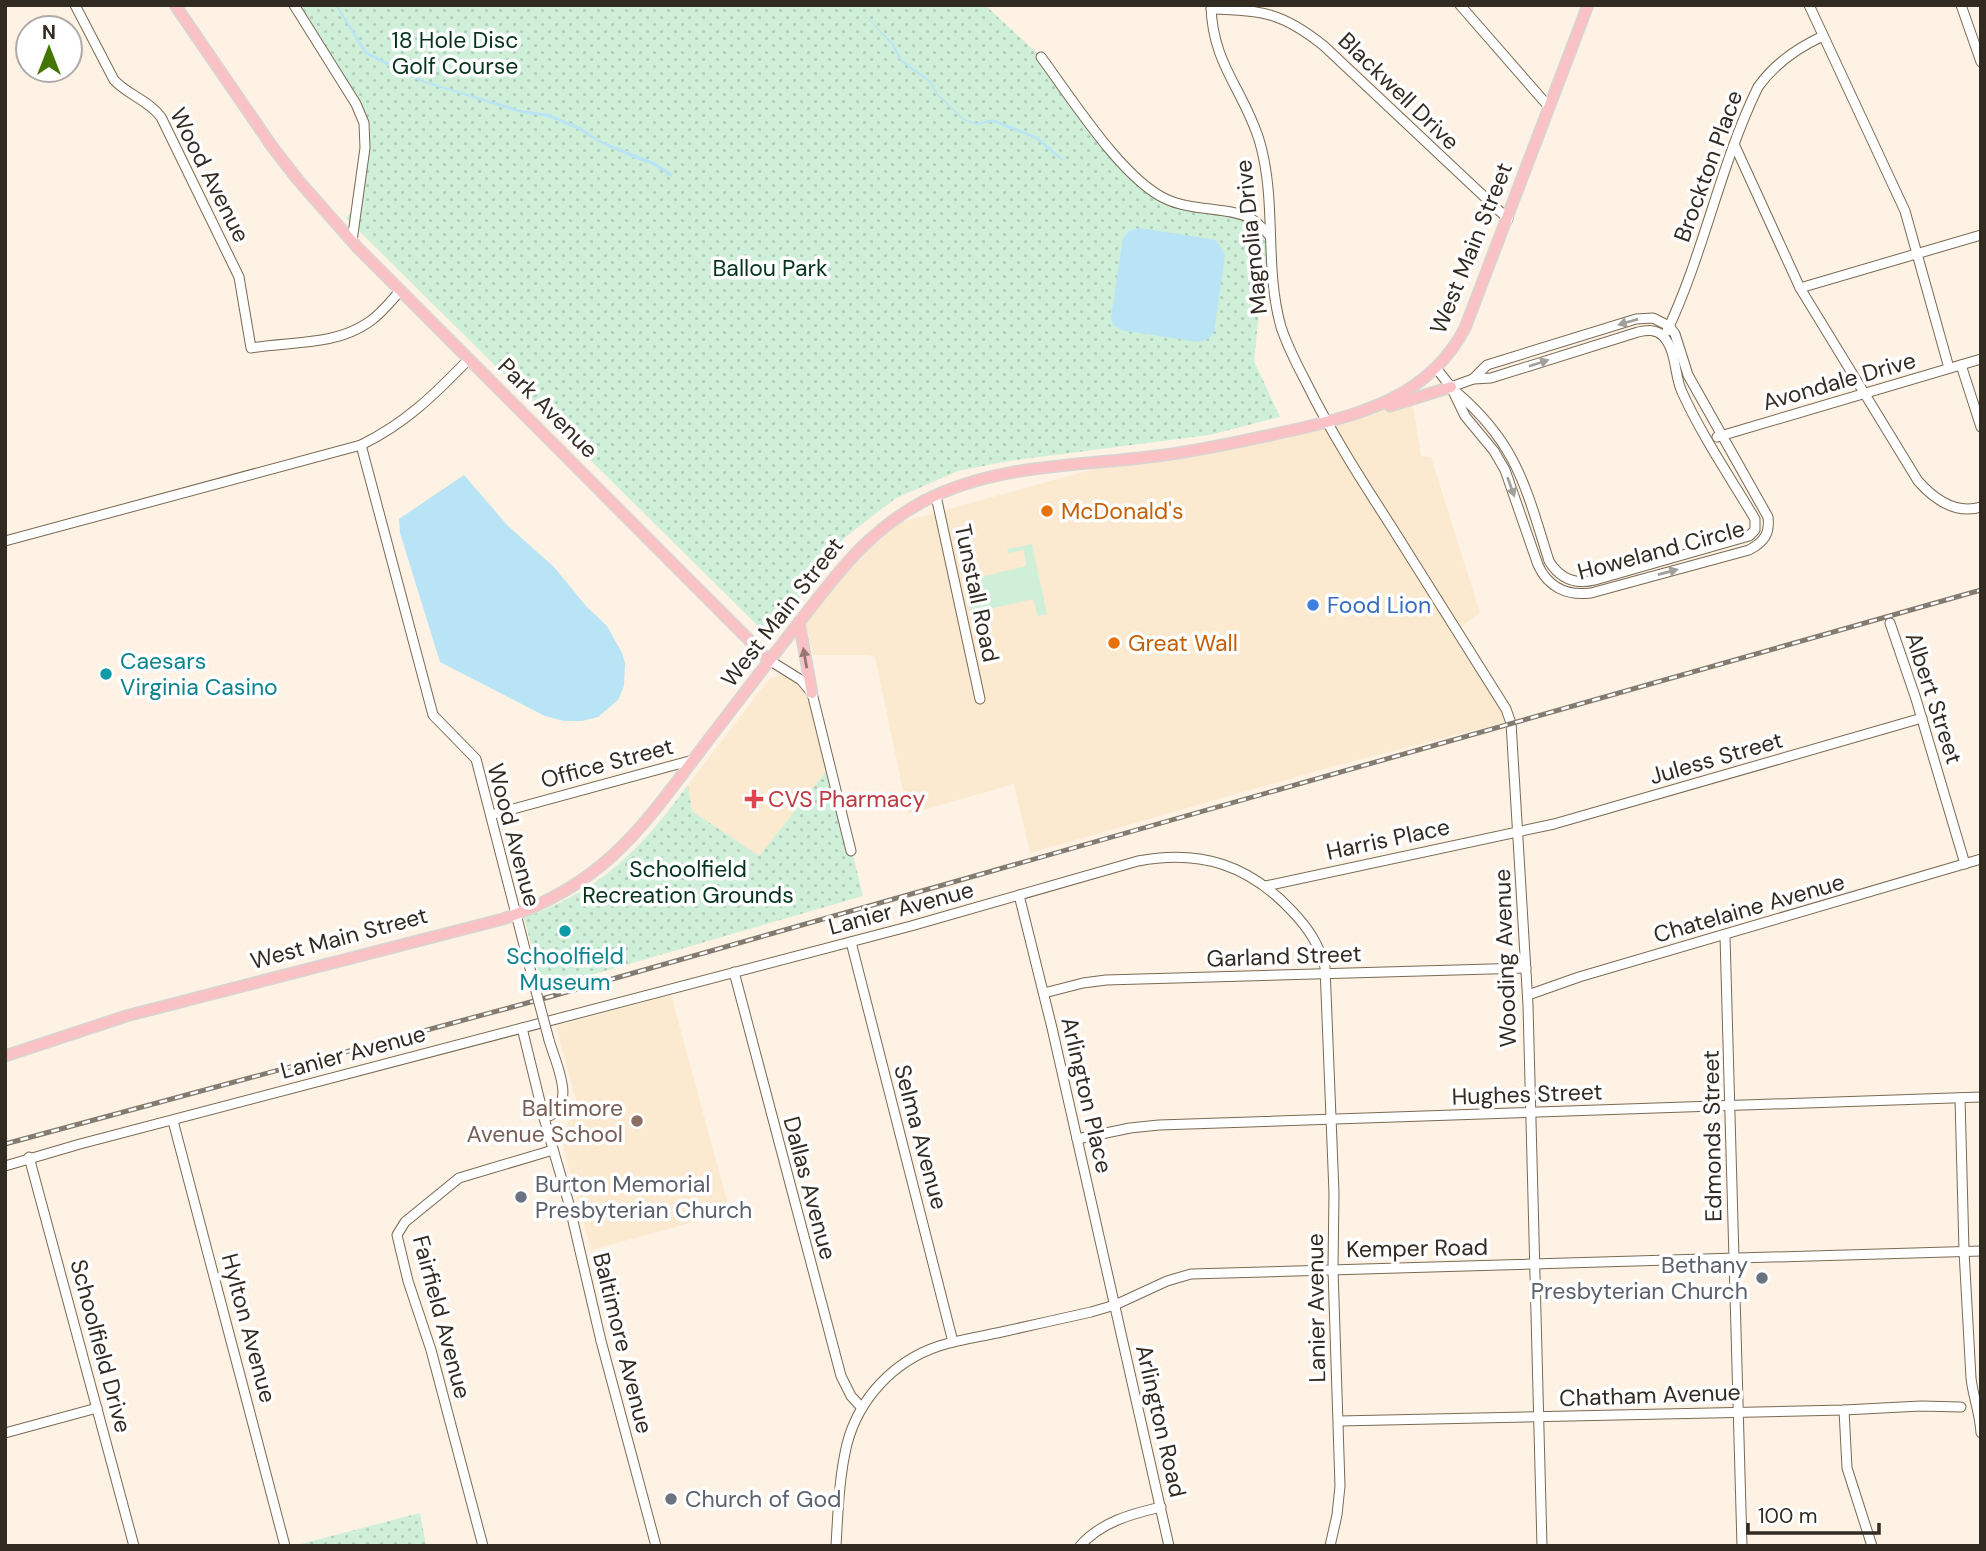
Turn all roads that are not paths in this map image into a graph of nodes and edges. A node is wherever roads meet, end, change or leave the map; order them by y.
1 (75, 5) edge
2 (175, 5) edge
3 (294, 5) edge
4 (1460, 5) edge
5 (1588, 5) edge
6 (1809, 5) edge
7 (1961, 5) edge
8 (1211, 7) edge
9 (1823, 36) junction
10 (1041, 57) dead end
11 (1981, 62) edge
12 (1549, 107) junction
13 (1735, 146) junction
14 (1508, 219) junction
15 (1981, 235) edge
16 (1270, 236) junction
17 (352, 241) junction
18 (1919, 253) junction
19 (1800, 288) junction
20 (400, 290) junction
21 (1669, 326) junction
22 (1664, 337) junction
23 (1560, 342) junction
24 (1565, 355) junction
25 (469, 359) junction
26 (1981, 359) edge
27 (1961, 365) junction
28 (1436, 368) junction
29 (1949, 368) junction
30 (1473, 379) junction
31 (1451, 387) junction
32 (1864, 393) junction
33 (1363, 412) junction
34 (1325, 422) junction
35 (1981, 427) edge
36 (1721, 435) junction
37 (1708, 439) junction
38 (360, 445) junction
39 (1511, 454) junction
40 (1499, 460) junction
41 (1756, 494) junction
42 (936, 496) junction
43 (1743, 499) junction
44 (1531, 503) junction
45 (1981, 507) edge
46 (1519, 508) junction
47 (5, 541) edge
48 (1726, 542) junction
49 (1547, 554) junction
50 (1729, 555) junction
51 (1536, 558) junction
52 (1595, 580) junction
53 (1598, 591) junction
54 (799, 622) junction
55 (1890, 623) dead end
56 (769, 660) junction
57 (812, 693) junction
58 (980, 699) dead end
59 (1922, 718) junction
60 (693, 760) junction
61 (491, 815) junction
62 (1519, 832) junction
63 (851, 851) dead end
64 (1981, 859) edge
65 (1965, 864) junction
66 (1266, 886) junction
67 (1019, 895) junction
68 (516, 914) junction
69 (1725, 936) junction
70 (851, 942) junction
71 (1526, 968) junction
72 (734, 972) junction
73 (1326, 974) junction
74 (1044, 993) junction
75 (1528, 995) junction
76 (522, 1028) junction
77 (5, 1056) edge
78 (1981, 1097) edge
79 (1960, 1098) junction
80 (1731, 1106) junction
81 (1530, 1114) junction
82 (544, 1118) junction
83 (1331, 1120) junction
84 (173, 1121) junction
85 (1077, 1139) junction
86 (554, 1150) junction
87 (29, 1157) junction
88 (5, 1166) edge
89 (1964, 1251) junction
90 (1981, 1251) edge
91 (1734, 1259) junction
92 (1534, 1264) junction
93 (1333, 1269) junction
94 (1115, 1305) junction
95 (953, 1342) junction
96 (1962, 1407) dead end
97 (97, 1408) junction
98 (862, 1408) junction
99 (1844, 1410) junction
100 (1736, 1412) junction
101 (1539, 1418) junction
102 (1339, 1421) junction
103 (5, 1433) edge
104 (1981, 1433) edge
105 (1161, 1507) junction
106 (134, 1546) edge
107 (285, 1546) edge
108 (483, 1546) edge
109 (656, 1546) edge
110 (836, 1546) edge
111 (1080, 1546) edge
112 (1169, 1546) edge
113 (1330, 1546) edge
114 (1542, 1546) edge
115 (1742, 1546) edge
116 (1872, 1546) edge

1 - 20 street, Wood Avenue
2 - 17 main road, Park Avenue
3 - 17 street
4 - 12 street
5 - 12 main road, West Main Street
6 - 9 street
7 - 11 street
8 - 14 street, Blackwell Drive
8 - 16 street, Magnolia Drive
9 - 13 street, Brockton Place
9 - 18 street
10 - 16 street
12 - 14 main road, West Main Street
13 - 19 street
13 - 21 street, Brockton Place
14 - 28 main road, West Main Street
15 - 18 street
16 - 34 street, Magnolia Drive
17 - 20 main road, Park Avenue
18 - 19 street
18 - 29 street
19 - 32 street
20 - 25 main road, Park Avenue
21 - 22 street, Brockton Place
21 -> 23 street
21 - 36 street, Howeland Circle
22 - 24 street
22 - 37 street, Howeland Circle
23 - 24 street
23 - 30 street
30 -> 24 street
25 - 38 street
25 - 56 main road, Park Avenue
26 - 27 street, Avondale Drive
27 - 29 street, Avondale Drive
27 - 35 street
28 - 31 street, Howeland Circle
28 - 33 main road, West Main Street
29 - 32 street, Avondale Drive
30 - 31 street
31 - 33 main road
31 - 39 street, Howeland Circle
31 - 40 street, Howeland Circle
32 - 36 street, Avondale Drive
32 - 45 street
33 - 34 main road, West Main Street
34 - 42 main road, West Main Street
34 - 62 street, Wooding Avenue
36 - 37 street, Avondale Drive
36 - 41 street, Howeland Circle
37 - 43 street, Howeland Circle
38 - 47 street
38 - 61 street, Wood Avenue
39 - 40 street
39 - 44 street, Howeland Circle
40 -> 46 street, Howeland Circle
41 - 43 street
41 - 50 street, Howeland Circle
42 - 54 main road, West Main Street
42 - 58 street, Tunstall Road
43 - 48 street, Howeland Circle
44 - 46 street
44 - 49 street, Howeland Circle
46 - 51 street, Howeland Circle
48 - 50 street
48 - 52 street, Howeland Circle
49 - 51 street
49 - 52 street, Howeland Circle
53 -> 50 street, Howeland Circle
51 - 53 street, Howeland Circle
52 - 53 street
54 - 56 main road, West Main Street
57 -> 54 main road
55 - 59 street, Albert Street
56 - 57 street, Park Avenue
56 - 60 main road, West Main Street
57 - 63 street
59 - 62 street, Juless Street
59 - 65 street, Albert Street
60 - 61 street, Office Street
60 - 68 main road, West Main Street
61 - 68 street, Wood Avenue
62 - 66 street, Harris Place
62 - 71 street, Wooding Avenue
64 - 65 street, Chatelaine Avenue
65 - 69 street, Chatelaine Avenue
66 - 67 street, Lanier Avenue
66 - 73 street, Lanier Avenue
67 - 70 street, Lanier Avenue
67 - 74 street, Arlington Place
68 - 77 main road, West Main Street
68 - 82 street, Wood Avenue, bridge
69 - 75 street, Chatelaine Avenue
69 - 80 street, Edmonds Street
70 - 72 street, Lanier Avenue
70 - 95 street, Selma Avenue
71 - 73 street, Garland Street
71 - 75 street, Wooding Avenue
72 - 76 street, Lanier Avenue
72 - 98 street, Dallas Avenue
73 - 74 street, Garland Street
73 - 83 street, Lanier Avenue
74 - 85 street, Arlington Place
75 - 81 street, Wooding Avenue
76 - 82 street, Baltimore Avenue
76 - 84 street, Lanier Avenue
78 - 79 street, Hughes Street
79 - 80 street, Hughes Street
79 - 89 street
80 - 81 street, Hughes Street
80 - 91 street, Edmonds Street
81 - 83 street, Hughes Street
81 - 92 street, Wooding Avenue
82 - 86 street, Baltimore Avenue
83 - 85 street, Hughes Street
83 - 93 street, Lanier Avenue
84 - 87 street, Lanier Avenue
84 - 107 street, Hylton Avenue
85 - 94 street, Arlington Place
86 - 108 street, Fairfield Avenue
86 - 109 street, Baltimore Avenue
87 - 88 street, Lanier Avenue
87 - 97 street, Schoolfield Drive
89 - 90 street, Kemper Road
89 - 91 street, Kemper Road
89 - 104 street
91 - 92 street, Kemper Road
91 - 100 street, Edmonds Street
92 - 93 street, Kemper Road
92 - 101 street, Wooding Avenue
93 - 94 street, Kemper Road
93 - 102 street, Lanier Avenue
94 - 95 street, Kemper Road
94 - 105 street, Arlington Road
95 - 98 street, Kemper Road
96 - 99 street, Chatham Avenue
97 - 103 street
97 - 106 street, Schoolfield Drive
98 - 110 street, Kemper Road
99 - 100 street, Chatham Avenue
99 - 116 street
100 - 101 street, Chatham Avenue
100 - 115 street, Edmonds Street
101 - 102 street, Chatham Avenue
101 - 114 street, Wooding Avenue
102 - 113 street, Lanier Avenue
105 - 111 street
105 - 112 street, Arlington Road

